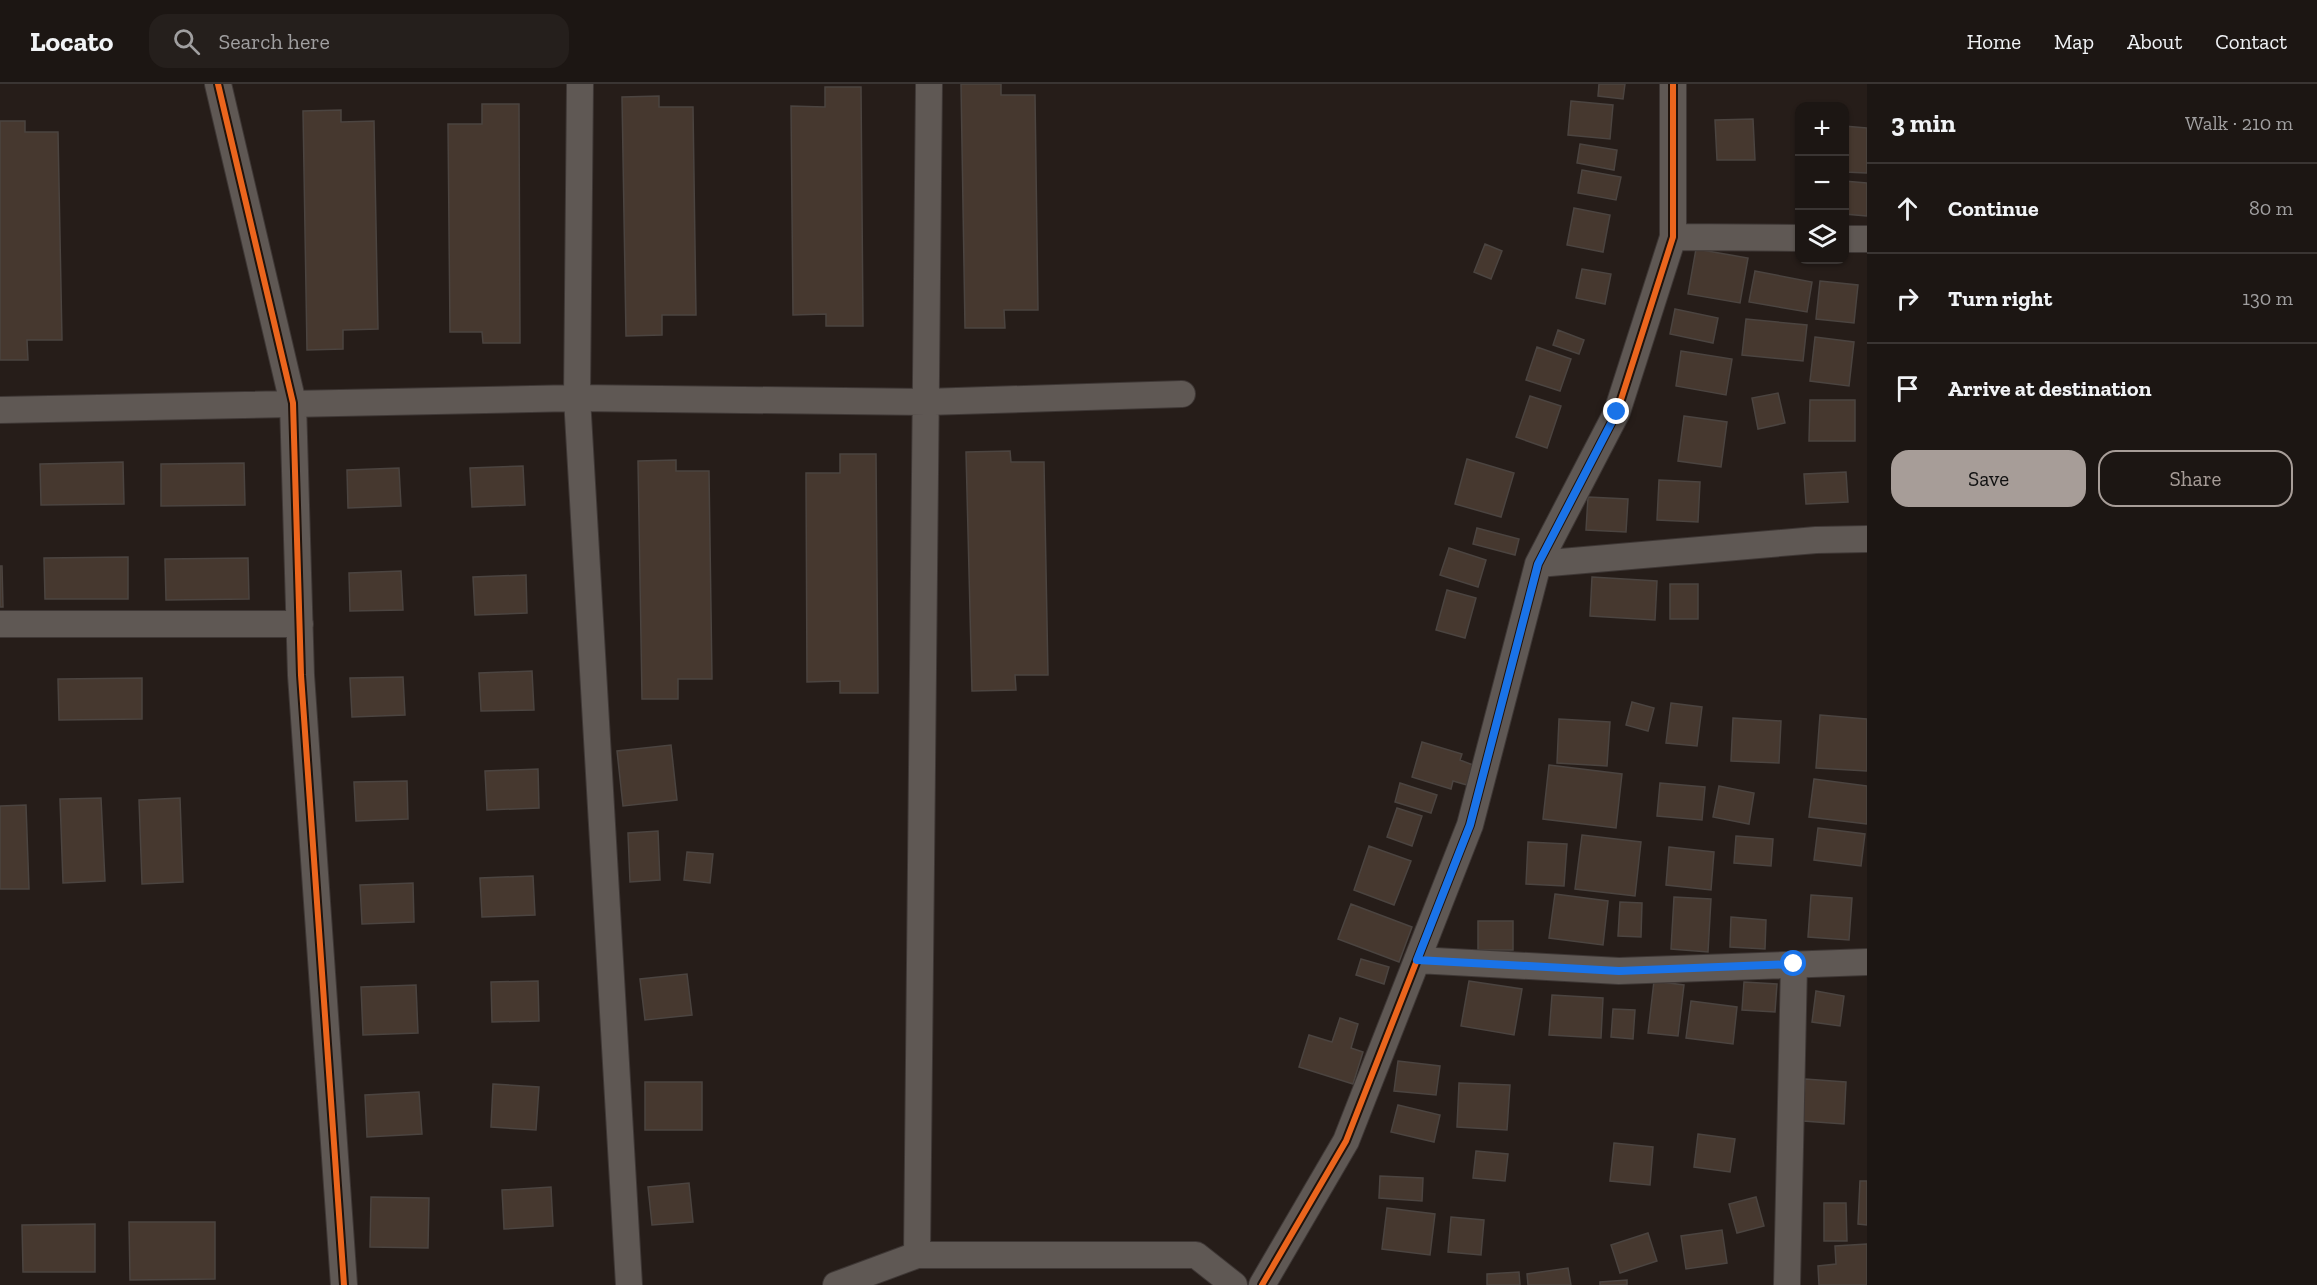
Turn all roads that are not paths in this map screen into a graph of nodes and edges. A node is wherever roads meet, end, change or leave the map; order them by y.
1 (218, 84) edge
2 (580, 84) edge
3 (929, 84) edge
4 (1673, 84) edge
5 (1673, 237) junction
6 (1795, 238) edge
7 (1867, 238) edge
8 (1849, 239) edge
9 (1182, 394) dead end
10 (577, 398) junction
11 (926, 402) junction
12 (293, 403) junction
13 (0, 410) edge
14 (1867, 539) edge
15 (1538, 564) junction
16 (0, 624) edge
17 (300, 624) junction
18 (1417, 960) junction
19 (1867, 962) edge
20 (1794, 964) junction
21 (916, 1255) junction
22 (344, 1285) edge
23 (629, 1285) edge
24 (836, 1285) edge
25 (1234, 1285) edge
26 (1262, 1285) edge
27 (1787, 1285) edge

1 - 12 street
2 - 10 street
3 - 11 street
4 - 5 street
5 - 6 street
5 - 15 street
7 - 8 street
9 - 11 street
10 - 11 street
10 - 12 street
10 - 23 street
11 - 21 street
12 - 13 street
12 - 17 street
14 - 15 street
15 - 18 street
16 - 17 street
17 - 22 street
18 - 20 street
18 - 26 street
19 - 20 street
20 - 27 street
21 - 24 street
21 - 25 street

